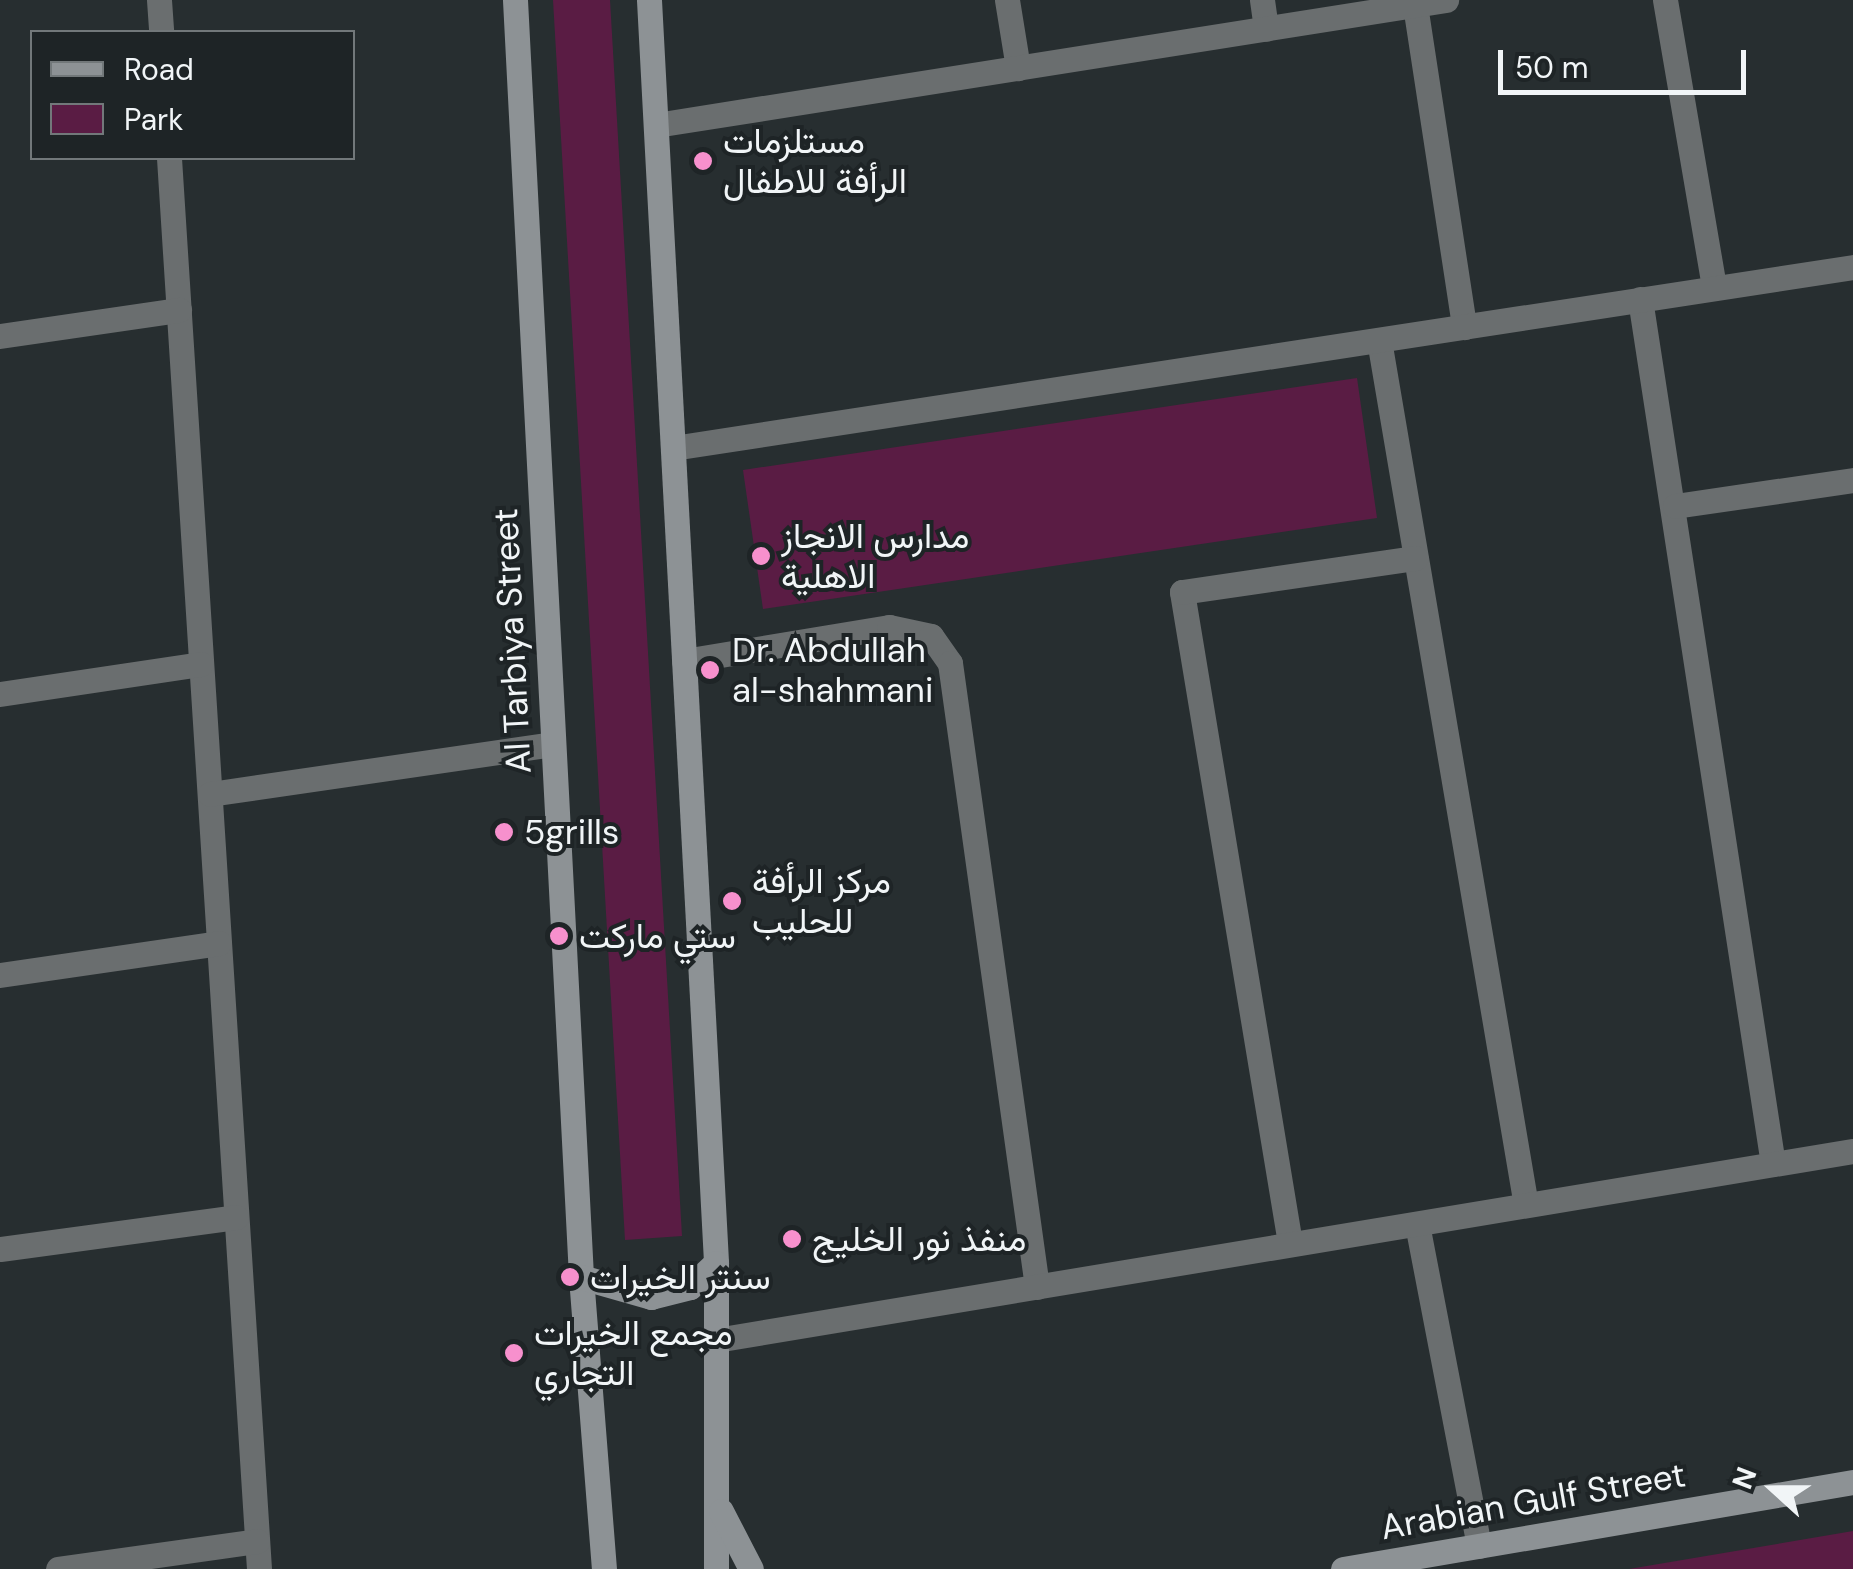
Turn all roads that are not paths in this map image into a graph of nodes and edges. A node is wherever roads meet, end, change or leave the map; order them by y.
1 (159, 0) edge
2 (514, 0) edge
3 (649, 0) edge
4 (1007, 0) edge
5 (1262, 0) edge
6 (1446, 0) edge
7 (1664, 0) edge
8 (1414, 5) junction
9 (1266, 29) junction
10 (161, 30) edge
11 (1018, 68) junction
12 (656, 125) junction
13 (169, 160) edge
14 (1853, 266) edge
15 (1714, 288) junction
16 (1640, 300) junction
17 (178, 310) junction
18 (1464, 326) junction
19 (0, 336) edge
20 (1379, 340) junction
21 (673, 448) junction
22 (1853, 480) edge
23 (1674, 506) junction
24 (1416, 558) junction
25 (684, 660) junction
26 (202, 664) junction
27 (0, 694) edge
28 (552, 744) junction
29 (210, 794) junction
30 (219, 943) junction
31 (0, 975) edge
32 (1853, 1151) edge
33 (1772, 1164) junction
34 (1526, 1206) junction
35 (236, 1217) junction
36 (1417, 1224) junction
37 (1290, 1243) junction
38 (0, 1249) edge
39 (716, 1264) junction
40 (582, 1278) junction
41 (1038, 1286) junction
42 (716, 1340) junction
43 (1853, 1482) edge
44 (720, 1509) junction
45 (258, 1541) junction
46 (1479, 1546) junction
47 (58, 1569) edge
48 (259, 1569) edge
49 (604, 1569) edge
50 (716, 1569) edge
51 (751, 1569) edge
52 (1343, 1569) edge

1 - 10 street
2 - 28 main road, Al Tarbiya Street
3 - 12 main road
4 - 11 street
5 - 9 street
6 - 8 street
7 - 15 street
8 - 9 street
8 - 18 street
9 - 11 street
11 - 12 street
12 - 21 main road
13 - 17 street
14 - 15 street
15 - 16 street
16 - 18 street
16 - 23 street
17 - 19 street
17 - 26 street
18 - 20 street
20 - 21 street
20 - 24 street
21 - 25 main road
22 - 23 street
23 - 33 street
24 - 34 street
24 - 37 street
25 - 39 main road
25 - 41 street
26 - 27 street
26 - 29 street
28 - 29 street
28 - 40 main road, Al Tarbiya Street
29 - 30 street
30 - 31 street
30 - 35 street
32 - 33 street
33 - 34 street
34 - 36 street
35 - 38 street
35 - 45 street
36 - 37 street
36 - 46 street
37 - 41 street
39 - 40 main road
39 - 42 main road
40 - 49 main road, Al Tarbiya Street
41 - 42 street
42 - 44 main road
43 - 46 main road, Arabian Gulf Street
44 - 50 main road
44 - 51 main road
45 - 47 street
45 - 48 street
46 - 52 main road, Arabian Gulf Street

